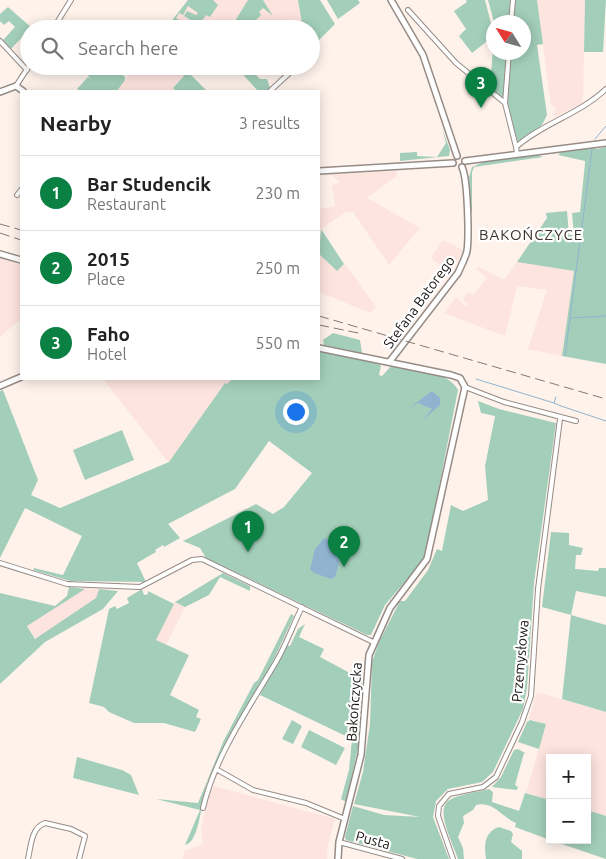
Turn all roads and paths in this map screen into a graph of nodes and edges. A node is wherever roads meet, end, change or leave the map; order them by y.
1 (71, 0) edge
2 (391, 0) edge
3 (513, 0) edge
4 (408, 10) dead end
5 (512, 15) edge
6 (59, 20) edge
7 (0, 41) edge
8 (20, 60) edge
9 (508, 60) edge
10 (23, 75) edge
11 (287, 75) edge
12 (16, 86) junction
13 (606, 89) edge
14 (22, 90) edge
15 (271, 90) edge
16 (0, 92) edge
17 (505, 103) junction
18 (606, 143) edge
19 (516, 147) junction
20 (517, 154) junction
21 (457, 156) junction
22 (465, 162) junction
23 (453, 163) junction
24 (462, 167) junction
25 (320, 172) edge
26 (20, 191) edge
27 (17, 194) dead end
28 (0, 254) edge
29 (20, 260) edge
30 (320, 348) edge
31 (390, 361) junction
32 (20, 377) edge
33 (0, 386) edge
34 (465, 386) junction
35 (560, 419) junction
36 (576, 421) dead end
37 (0, 563) edge
38 (302, 607) junction
39 (373, 642) junction
40 (216, 769) junction
41 (203, 808) dead end
42 (346, 819) junction
43 (339, 842) junction
44 (28, 859) edge
45 (79, 859) edge
46 (338, 859) edge
47 (402, 859) edge
48 (453, 859) edge

1 - 6 street
2 - 21 street
3 - 5 street
4 - 17 street
7 - 8 street
9 - 17 street
10 - 12 street
11 - 15 street
12 - 14 street
12 - 16 street
13 - 19 street
17 - 19 street
18 - 20 street
19 - 20 street
20 - 22 street
21 - 22 street
21 - 23 street
22 - 24 street
23 - 24 street
23 - 25 street
24 - 31 street, Stefana Batorego
26 - 27 street
28 - 29 street
30 - 31 street
31 - 34 street
32 - 33 street
34 - 35 street
34 - 39 street, Bakończycka
35 - 36 street
35 - 48 street, Przemysłowa
37 - 38 street
38 - 39 street
38 - 40 street
39 - 42 street, Bakończycka
40 - 41 street
40 - 42 street
42 - 43 street, Bakończycka
43 - 46 street, Bakończycka
43 - 47 street, Pusta
44 - 45 street

